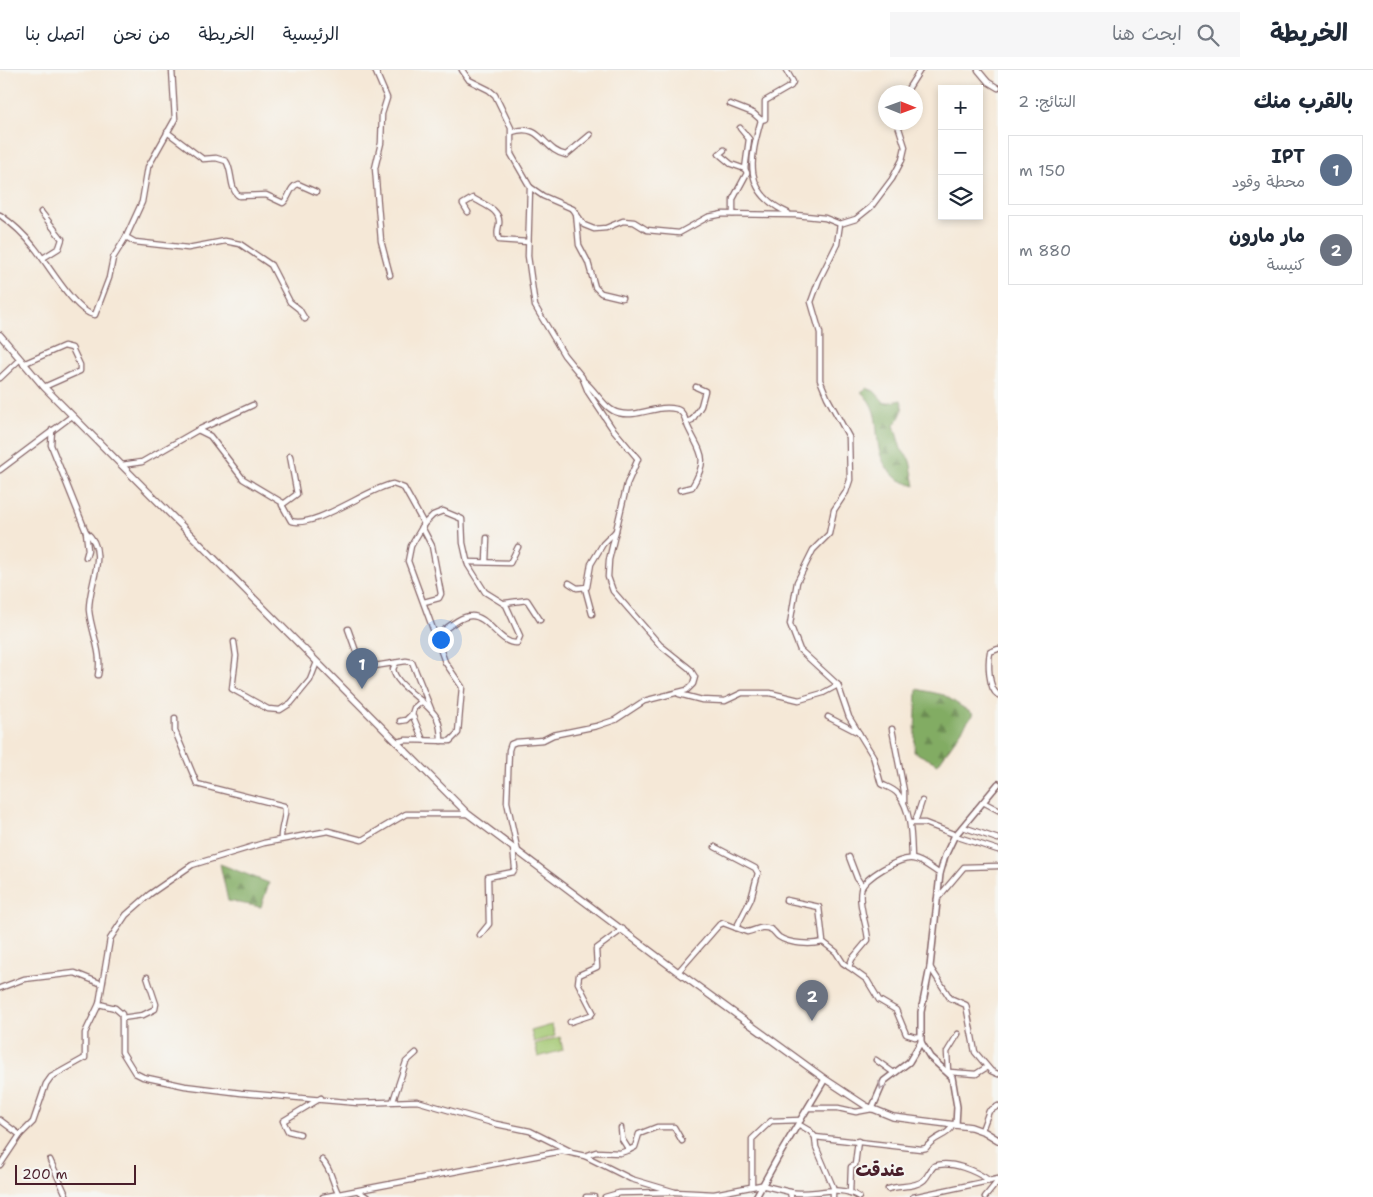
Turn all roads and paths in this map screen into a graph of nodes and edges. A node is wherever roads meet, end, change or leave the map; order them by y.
1 (172, 70) edge
2 (375, 70) edge
3 (462, 70) edge
4 (786, 70) edge
5 (920, 70) edge
6 (978, 70) edge
7 (910, 85) edge
8 (998, 88) edge
9 (730, 104) dead end
10 (761, 120) junction
11 (740, 128) dead end
12 (900, 130) edge
13 (167, 132) junction
14 (512, 132) junction
15 (590, 135) dead end
16 (724, 150) dead end
17 (745, 169) junction
18 (530, 187) junction
19 (316, 192) dead end
20 (41, 212) dead end
21 (468, 212) dead end
22 (575, 212) junction
23 (733, 214) junction
24 (791, 214) junction
25 (0, 215) edge
26 (840, 224) junction
27 (126, 237) junction
28 (528, 242) junction
29 (43, 258) junction
30 (390, 275) dead end
31 (622, 298) dead end
32 (305, 319) dead end
33 (0, 335) edge
34 (21, 362) junction
35 (0, 378) edge
36 (584, 381) junction
37 (44, 387) junction
38 (696, 387) dead end
39 (252, 405) dead end
40 (72, 416) junction
41 (686, 422) junction
42 (52, 430) junction
43 (198, 430) junction
44 (290, 456) dead end
45 (122, 465) junction
46 (0, 470) edge
47 (680, 490) dead end
48 (283, 504) junction
49 (423, 525) junction
50 (617, 530) junction
51 (86, 532) junction
52 (487, 538) dead end
53 (518, 547) dead end
54 (86, 557) dead end
55 (467, 562) junction
56 (486, 562) junction
57 (569, 583) dead end
58 (585, 588) junction
59 (424, 602) junction
60 (505, 603) junction
61 (592, 614) dead end
62 (540, 620) dead end
63 (348, 629) dead end
64 (437, 635) junction
65 (234, 642) dead end
66 (998, 649) edge
67 (317, 662) junction
68 (396, 663) junction
69 (98, 675) dead end
70 (838, 685) junction
71 (678, 693) junction
72 (998, 695) edge
73 (422, 701) junction
74 (431, 709) junction
75 (412, 714) junction
76 (828, 717) dead end
77 (175, 718) dead end
78 (400, 721) dead end
79 (892, 729) dead end
80 (860, 734) junction
81 (423, 740) junction
82 (441, 741) junction
83 (396, 742) junction
84 (998, 784) edge
85 (922, 801) dead end
86 (983, 802) junction
87 (904, 804) junction
88 (998, 810) edge
89 (468, 814) junction
90 (912, 822) junction
91 (963, 827) junction
92 (956, 835) junction
93 (281, 839) junction
94 (998, 839) edge
95 (715, 848) dead end
96 (516, 850) junction
97 (998, 850) edge
98 (849, 856) dead end
99 (912, 858) junction
100 (998, 866) edge
101 (940, 874) junction
102 (862, 886) junction
103 (786, 900) dead end
104 (936, 901) junction
105 (736, 928) junction
106 (623, 929) junction
107 (480, 935) dead end
108 (822, 942) junction
109 (849, 967) junction
110 (930, 967) junction
111 (678, 972) junction
112 (147, 977) dead end
113 (102, 984) junction
114 (0, 988) edge
115 (100, 1004) junction
116 (122, 1018) junction
117 (570, 1022) dead end
118 (958, 1034) dead end
119 (920, 1036) junction
120 (921, 1042) junction
121 (416, 1053) dead end
122 (876, 1060) dead end
123 (987, 1067) junction
124 (949, 1072) junction
125 (894, 1073) junction
126 (998, 1074) edge
127 (825, 1079) junction
128 (322, 1098) junction
129 (393, 1101) junction
130 (998, 1106) edge
131 (809, 1108) junction
132 (872, 1109) junction
133 (0, 1120) edge
134 (799, 1122) junction
135 (954, 1124) junction
136 (621, 1128) dead end
137 (982, 1130) junction
138 (300, 1134) dead end
139 (20, 1135) junction
140 (815, 1137) junction
141 (997, 1139) edge
142 (682, 1141) dead end
143 (858, 1141) junction
144 (630, 1150) junction
145 (570, 1151) junction
146 (585, 1156) junction
147 (50, 1160) dead end
148 (322, 1160) dead end
149 (0, 1165) edge
150 (998, 1180) edge
151 (990, 1181) junction
152 (762, 1185) junction
153 (752, 1186) junction
154 (888, 1189) dead end
155 (358, 1191) junction
156 (833, 1191) junction
157 (676, 1192) junction
158 (850, 1193) junction
159 (339, 1195) junction
160 (791, 1195) edge
161 (706, 1196) edge
162 (67, 1197) edge
163 (323, 1197) edge
164 (367, 1197) edge
165 (586, 1197) edge
166 (594, 1197) edge
167 (605, 1197) edge
168 (756, 1197) edge
169 (833, 1197) edge
170 (859, 1197) edge
171 (913, 1197) edge
172 (985, 1197) edge

1 - 13 street
2 - 30 street
3 - 14 street
4 - 10 street
5 - 7 street
6 - 8 street
9 - 10 street
10 - 24 street
11 - 17 street
12 - 26 street
13 - 19 street
13 - 27 street
14 - 15 street
14 - 18 street
16 - 17 street
17 - 23 street
18 - 22 street
18 - 28 street
20 - 29 street
21 - 28 street
22 - 23 street
22 - 31 street
23 - 24 street
24 - 26 street
25 - 29 street
26 - 70 street
27 - 29 street
27 - 32 street
28 - 36 street
33 - 34 main road
34 - 35 street
34 - 37 main road
34 - 37 street
36 - 41 street
36 - 50 street
37 - 40 main road
38 - 41 street
39 - 43 street
40 - 42 street
40 - 45 main road
41 - 47 street
42 - 46 street
42 - 51 street
43 - 45 street
43 - 48 street
44 - 48 street
45 - 67 main road
48 - 49 street
49 - 55 street
49 - 59 street
49 - 59 street
50 - 58 street
50 - 71 street
51 - 54 street
51 - 69 street
52 - 56 street
53 - 56 street
55 - 56 street
55 - 60 street
57 - 58 street
58 - 61 street
59 - 64 street
60 - 62 street
60 - 64 street
63 - 68 street
64 - 82 street
65 - 67 street
66 - 72 street
67 - 83 main road
68 - 73 street
68 - 74 street
70 - 71 street
70 - 80 street
71 - 96 street
73 - 74 street
73 - 75 street
74 - 82 street
75 - 78 street
75 - 81 street
76 - 80 street
77 - 93 street
79 - 87 street
80 - 87 street
81 - 82 street
81 - 83 street
83 - 89 main road
84 - 86 street
85 - 90 street
86 - 88 street
86 - 91 street
87 - 90 street
89 - 93 street
89 - 96 main road
90 - 92 street
90 - 99 street
91 - 92 street
91 - 94 street
92 - 97 street
92 - 101 street
93 - 113 street
95 - 105 street
96 - 106 main road
96 - 107 street
98 - 102 street
99 - 101 street
99 - 102 street
100 - 104 street
101 - 104 street
102 - 109 street
103 - 108 street
104 - 110 street
105 - 108 street
105 - 111 street
106 - 111 main road
106 - 117 street
108 - 109 street
109 - 119 street
110 - 119 street
110 - 123 street
111 - 127 main road
112 - 116 street
113 - 114 street
113 - 115 street
115 - 116 street
115 - 139 street
116 - 128 street
118 - 124 street
119 - 120 street
120 - 124 street
120 - 125 street
121 - 129 street
122 - 125 street
123 - 124 street
123 - 126 street
124 - 135 street
125 -> 132 street
127 - 131 street
127 - 132 main road
128 - 129 street
128 - 138 street
129 - 145 street
130 - 137 street
131 - 132 street
131 - 134 street
132 - 135 main road
133 - 139 street
134 - 140 street
134 - 152 street
134 - 153 street
135 - 137 main road
135 - 143 street
136 - 144 street
137 - 141 main road
139 - 149 street
140 - 143 street
140 - 156 street
142 - 144 street
143 - 158 street
144 - 146 street
145 - 146 street
145 - 155 street
146 - 157 street
147 - 162 street
148 - 159 street
150 - 151 street
150 - 172 street
151 - 154 street
151 - 171 street
152 - 153 street
152 - 160 street
152 - 168 street
153 - 161 street
155 - 159 street
155 - 164 street
156 - 158 street
156 - 160 street
156 - 169 street
157 - 161 street
157 - 167 street
158 - 170 street
159 - 163 street
165 - 166 street

